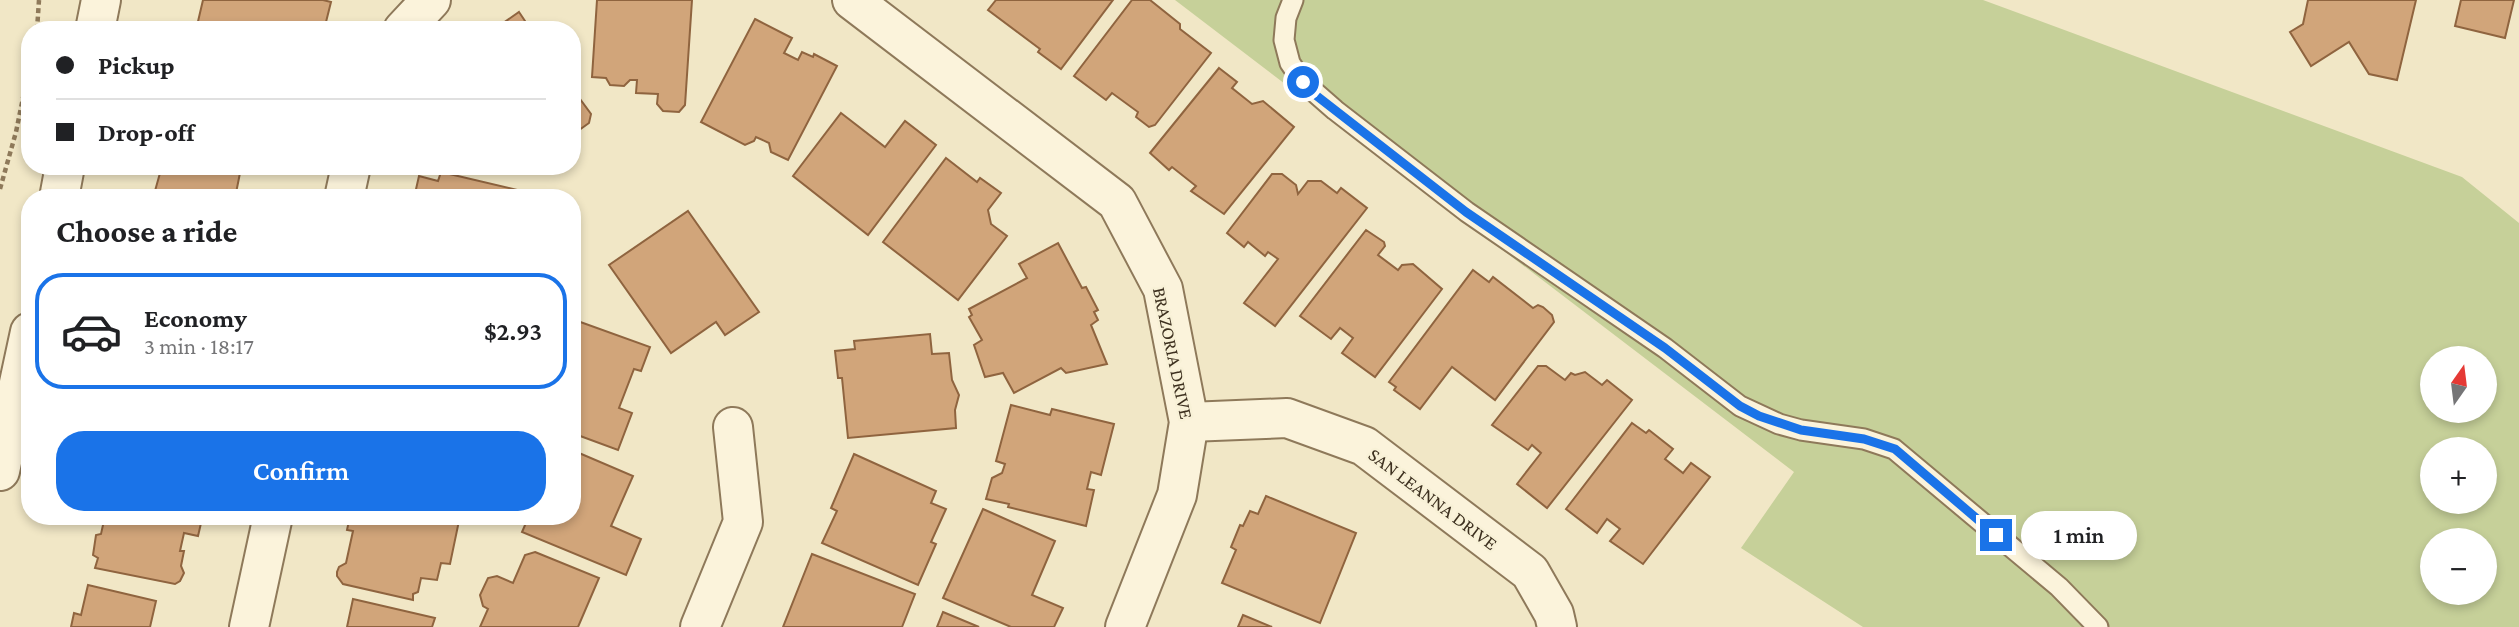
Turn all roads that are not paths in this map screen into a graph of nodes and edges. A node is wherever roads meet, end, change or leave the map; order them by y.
1 (101, 0) edge
2 (431, 0) edge
3 (852, 0) edge
4 (1293, 0) edge
5 (97, 21) edge
6 (411, 21) edge
7 (21, 374) edge
8 (1189, 422) junction
9 (733, 427) dead end
10 (0, 471) edge
11 (271, 525) edge
12 (249, 627) edge
13 (700, 627) edge
14 (1125, 627) edge
15 (1557, 627) edge
16 (2098, 627) edge

1 - 5 street
2 - 6 street
3 - 8 street, BRAZORIA DRIVE
4 - 16 lane
7 - 10 street
8 - 14 street, BRAZORIA DRIVE
8 - 15 street, SAN LEANNA DRIVE
9 - 13 street
11 - 12 street

